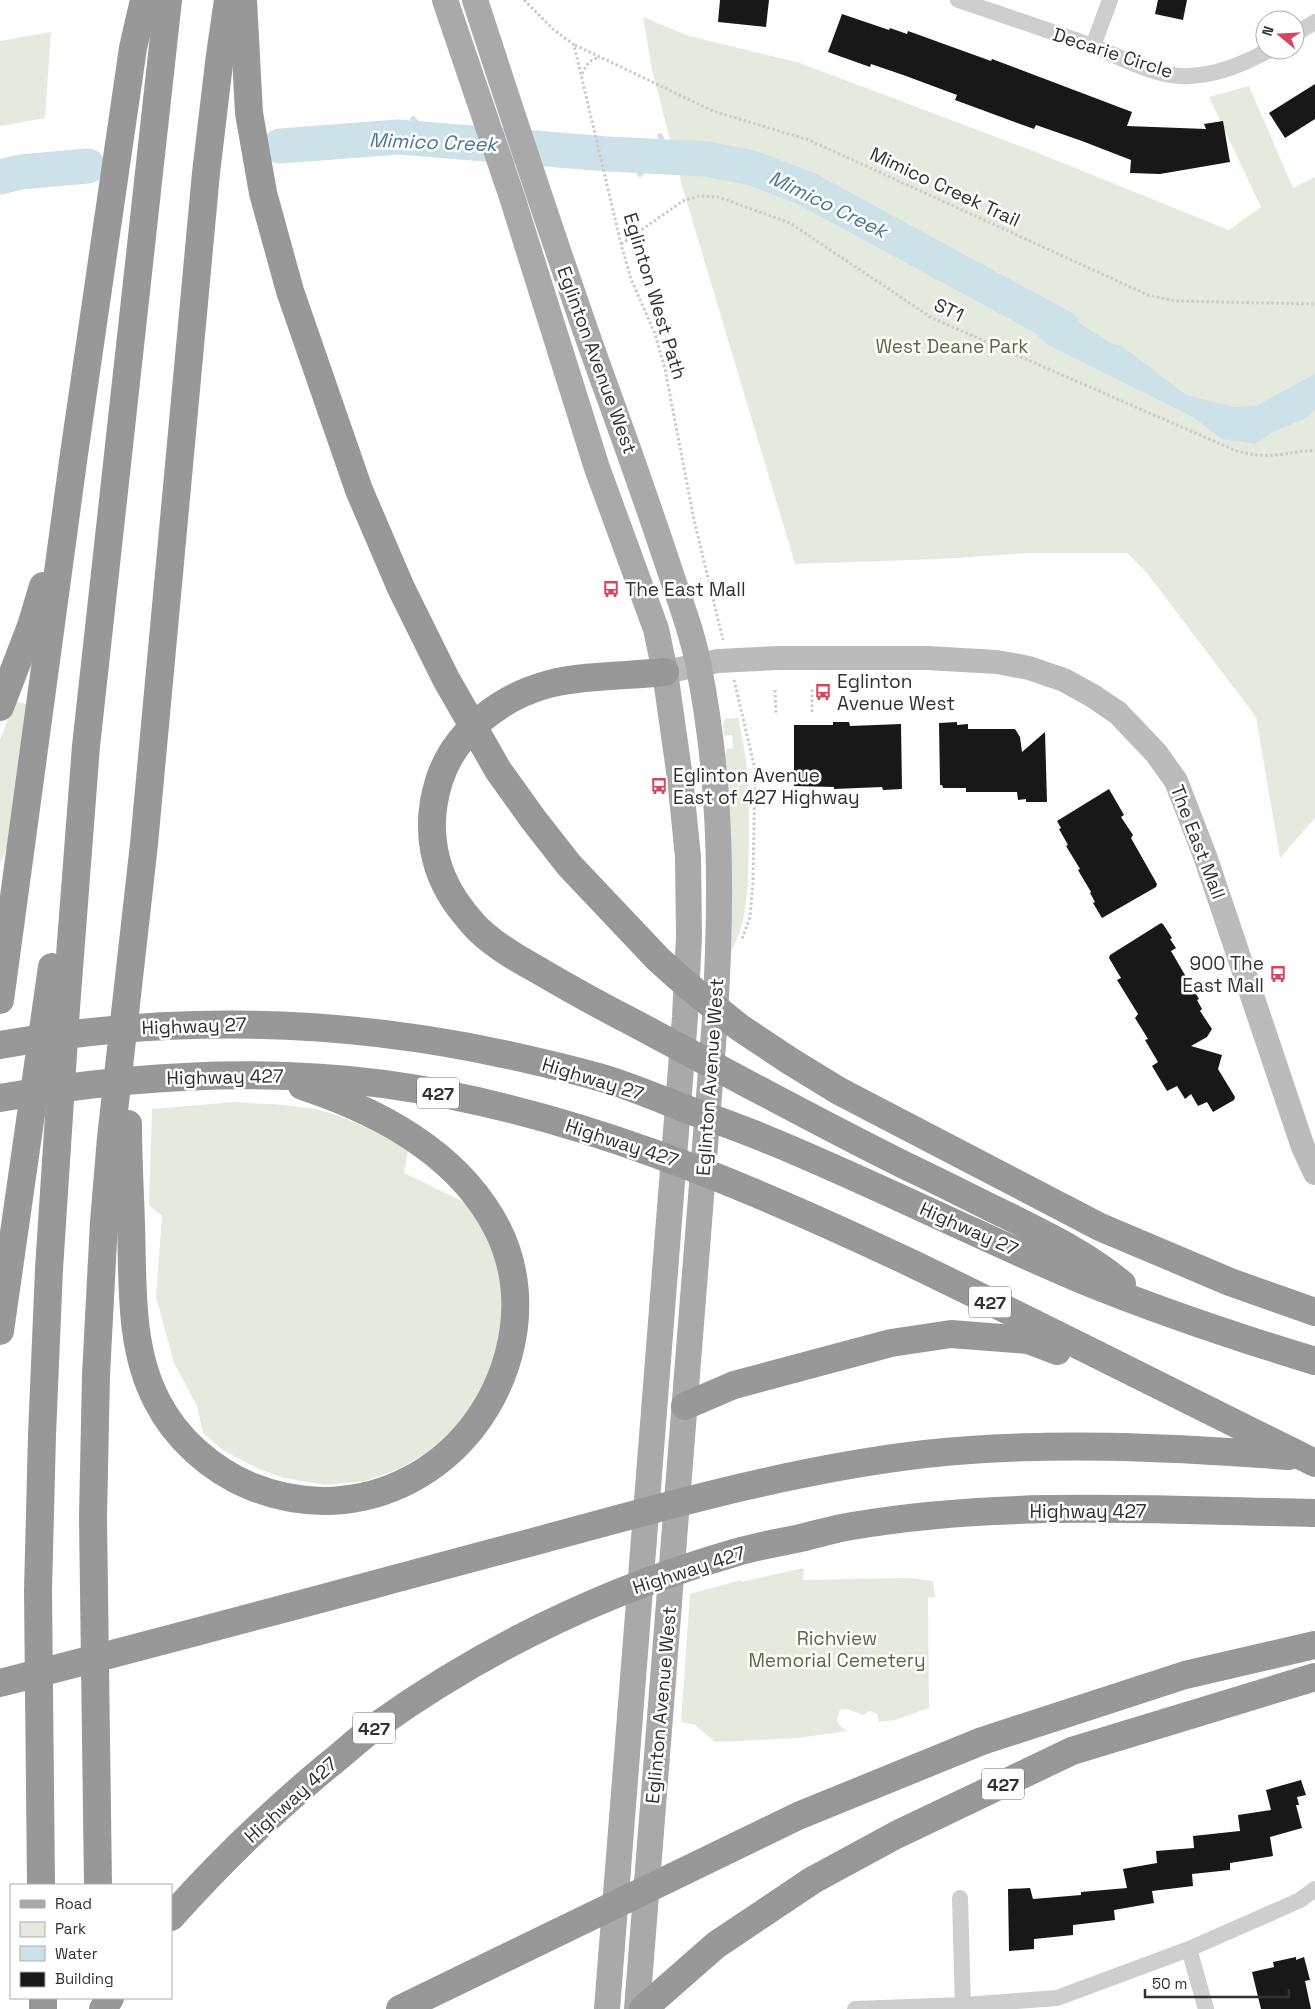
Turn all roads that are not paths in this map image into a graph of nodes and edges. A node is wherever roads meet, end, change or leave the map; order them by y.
1 (144, 0) edge
2 (168, 0) edge
3 (228, 0) edge
4 (243, 0) edge
5 (445, 0) edge
6 (475, 0) edge
7 (958, 0) edge
8 (1110, 0) edge
9 (1092, 46) junction
10 (1255, 56) edge
11 (74, 454) junction
12 (699, 665) junction
13 (665, 672) junction
14 (0, 707) edge
15 (86, 746) junction
16 (0, 1000) edge
17 (127, 1000) junction
18 (0, 1045) edge
19 (265, 1075) junction
20 (0, 1098) edge
21 (1315, 1172) edge
22 (1149, 1306) junction
23 (1315, 1312) edge
24 (0, 1331) edge
25 (1315, 1361) edge
26 (1196, 1405) junction
27 (685, 1406) junction
28 (1315, 1457) edge
29 (1315, 1463) edge
30 (1315, 1514) edge
31 (1315, 1645) edge
32 (1315, 1677) edge
33 (0, 1683) edge
34 (41, 1884) edge
35 (98, 1884) edge
36 (1315, 1889) edge
37 (960, 1898) dead end
38 (172, 1916) edge
39 (1189, 1949) junction
40 (109, 1999) edge
41 (963, 2007) edge
42 (101, 2009) edge
43 (400, 2009) edge
44 (607, 2009) edge
45 (638, 2009) edge
46 (643, 2009) edge
47 (855, 2009) edge
48 (1206, 2009) edge

1 - 11 highway
2 - 15 highway
3 - 17 highway
4 - 23 highway
5 - 13 main road, Eglinton Avenue West
6 - 12 main road, Eglinton Avenue West
7 - 9 street, Decarie Circle
8 - 9 street
9 - 10 street, Decarie Circle
11 - 14 highway
11 - 16 highway
12 - 13 main road, The East Mall
12 - 21 main road, The East Mall
12 - 27 main road, Eglinton Avenue West
13 - 22 highway
13 - 44 main road, Eglinton Avenue West
15 - 24 highway
15 - 34 highway
17 - 19 highway
17 - 35 highway
18 - 22 highway, Highway 27
19 - 20 highway, Highway 427 / 427
19 - 26 highway, Highway 427 / 427
22 - 25 highway, Highway 27
26 - 27 highway
26 - 29 highway, 427
27 - 45 main road, Eglinton Avenue West
28 - 33 highway
30 - 38 highway, Highway 427 / 427
31 - 43 highway
32 - 46 highway, 427
36 - 39 street
37 - 41 street
39 - 41 street
39 - 48 street
40 - 42 highway
41 - 47 street

